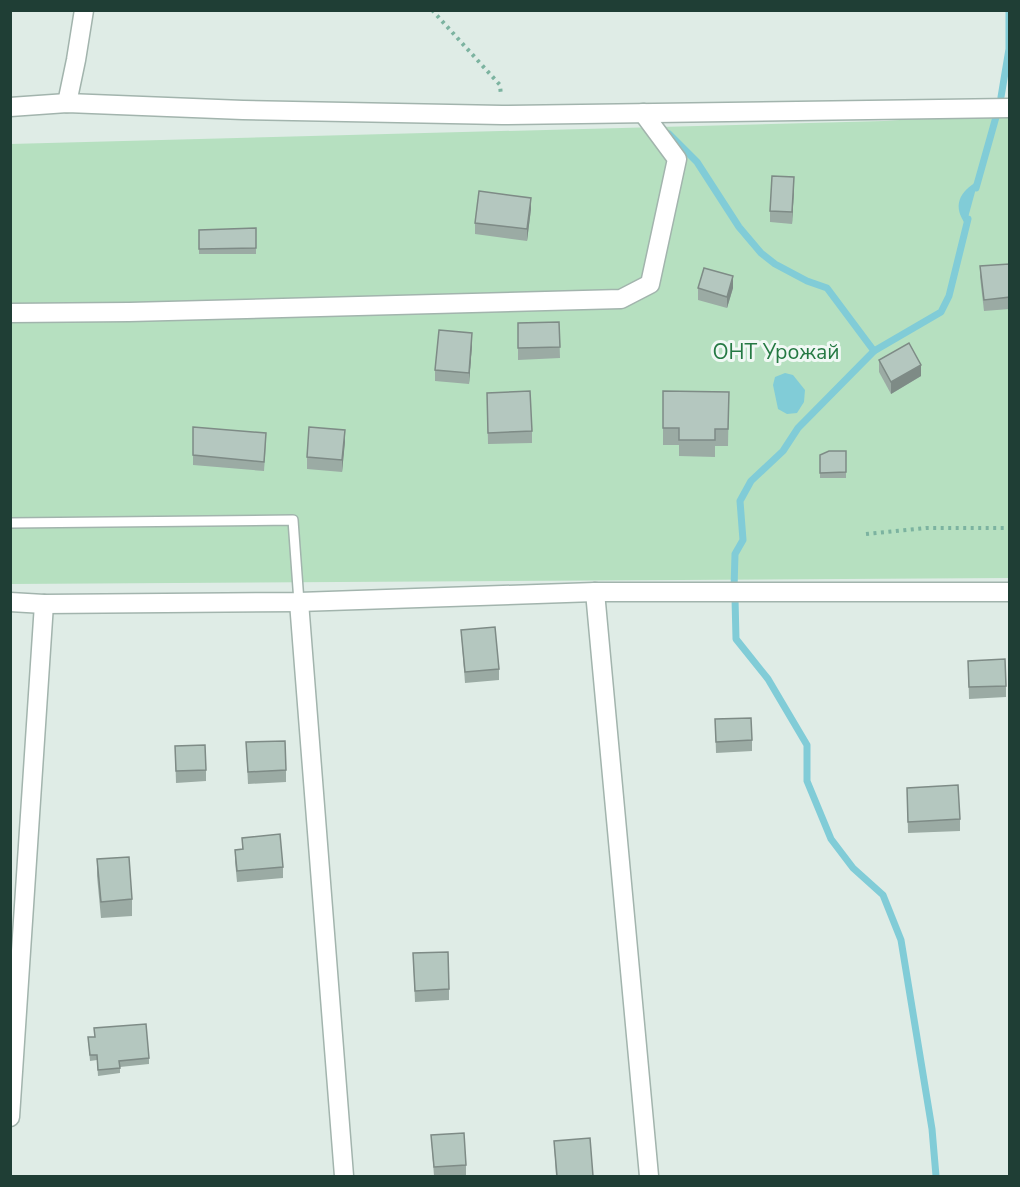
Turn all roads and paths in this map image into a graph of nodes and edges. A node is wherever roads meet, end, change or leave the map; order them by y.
1 (84, 10) edge
2 (432, 10) edge
3 (67, 103) junction
4 (10, 107) edge
5 (1010, 108) edge
6 (643, 113) junction
7 (502, 115) junction
8 (10, 313) edge
9 (10, 524) edge
10 (1010, 528) edge
11 (866, 534) dead end
12 (595, 592) junction
13 (1010, 592) edge
14 (10, 602) edge
15 (299, 602) junction
16 (44, 604) junction
17 (10, 1117) edge
18 (344, 1176) edge
19 (649, 1176) edge

1 - 3 street
2 - 7 path
3 - 4 street
3 - 7 street
5 - 6 street
6 - 7 street
6 - 8 street
9 - 15 lane
10 - 11 path
12 - 13 street
12 - 15 street
12 - 19 street
14 - 16 street
15 - 16 street
15 - 18 street
16 - 17 street

